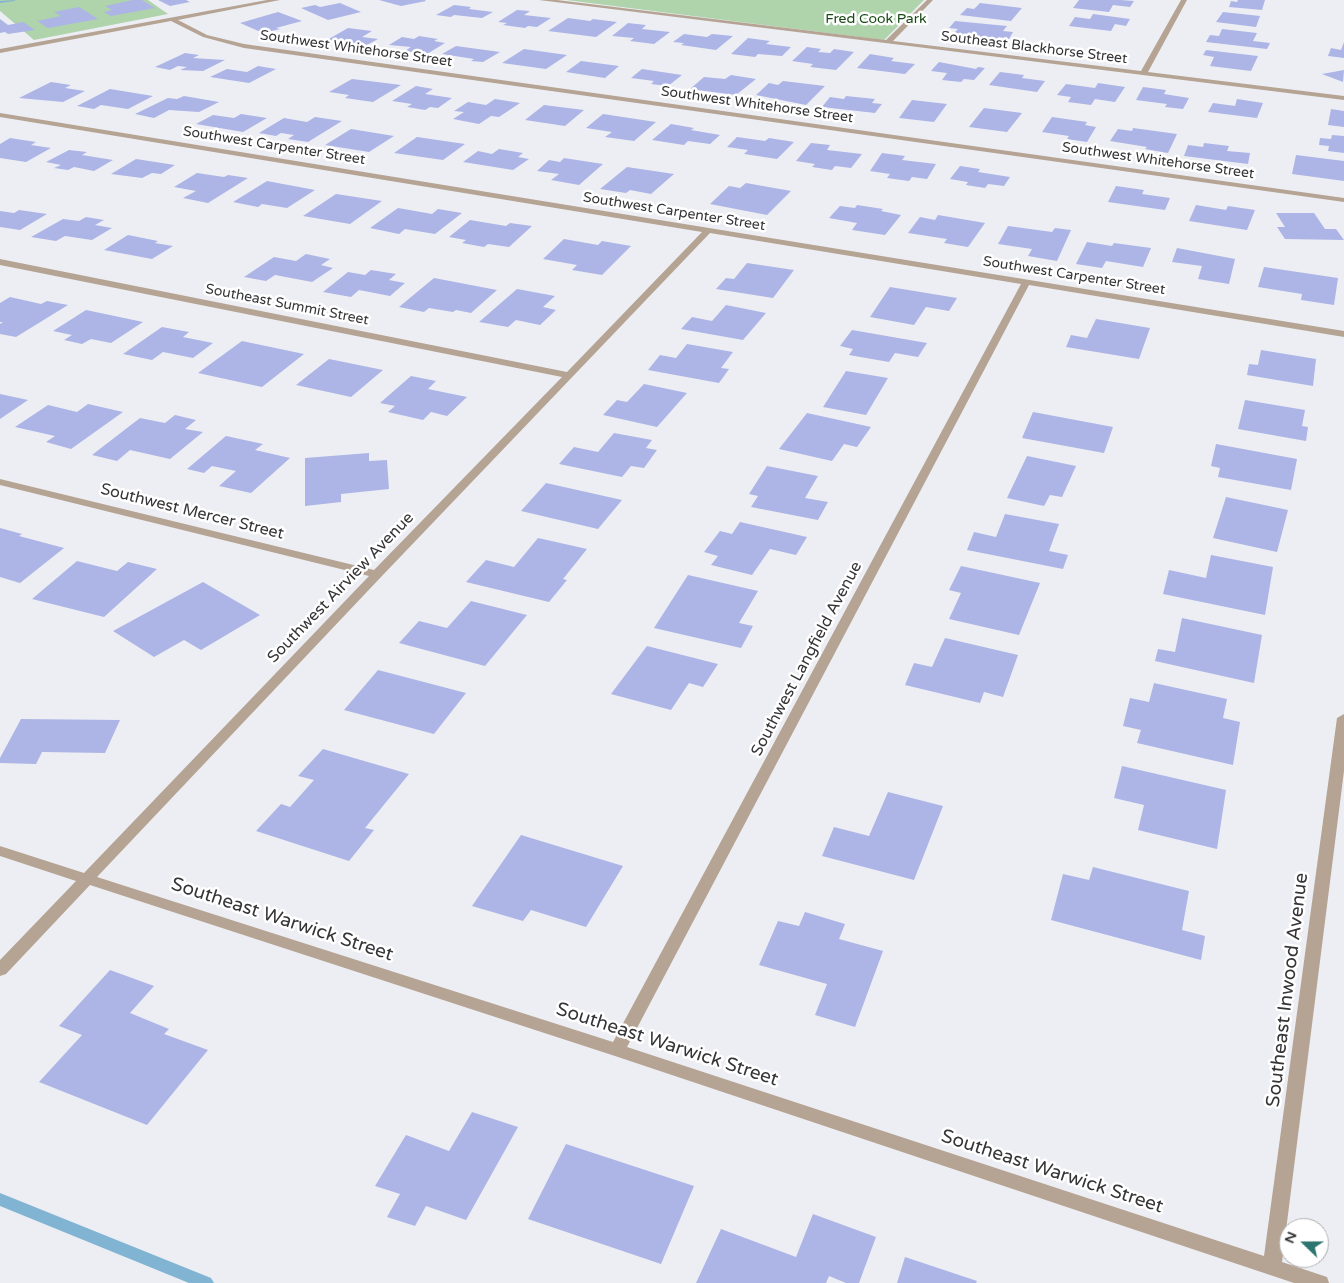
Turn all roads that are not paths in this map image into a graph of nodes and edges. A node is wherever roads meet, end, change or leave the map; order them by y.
1 (277, 0) edge
2 (542, 0) edge
3 (930, 0) edge
4 (1184, 0) edge
5 (171, 20) junction
6 (888, 42) junction
7 (0, 51) edge
8 (1144, 74) junction
9 (1344, 98) edge
10 (0, 115) edge
11 (1344, 200) edge
12 (708, 231) junction
13 (0, 262) edge
14 (1026, 283) junction
15 (1344, 334) edge
16 (569, 375) junction
17 (0, 482) edge
18 (377, 574) junction
19 (1344, 718) edge
20 (0, 851) edge
21 (87, 880) junction
22 (0, 970) edge
23 (618, 1050) junction
24 (1272, 1267) junction
25 (1320, 1283) edge

1 - 5 street
2 - 6 street, Southeast Blackhorse Street
3 - 6 street
4 - 8 street
5 - 7 street
5 - 11 street, Southwest Whitehorse Street
6 - 8 street, Southeast Blackhorse Street
8 - 9 street, Southeast Blackhorse Street
10 - 12 street, Southwest Carpenter Street
12 - 14 street, Southwest Carpenter Street
12 - 16 street, Southwest Airview Avenue
13 - 16 street, Southeast Summit Street
14 - 15 street, Southwest Carpenter Street
14 - 23 street, Southwest Langfield Avenue
16 - 18 street, Southwest Airview Avenue
17 - 18 street, Southwest Mercer Street
18 - 21 street, Southwest Airview Avenue
19 - 24 street, Southeast Inwood Avenue
20 - 21 street, Southeast Warwick Street
21 - 22 street, Southwest Airview Avenue
21 - 23 street, Southeast Warwick Street
23 - 24 street, Southeast Warwick Street
24 - 25 street, Southeast Warwick Street

